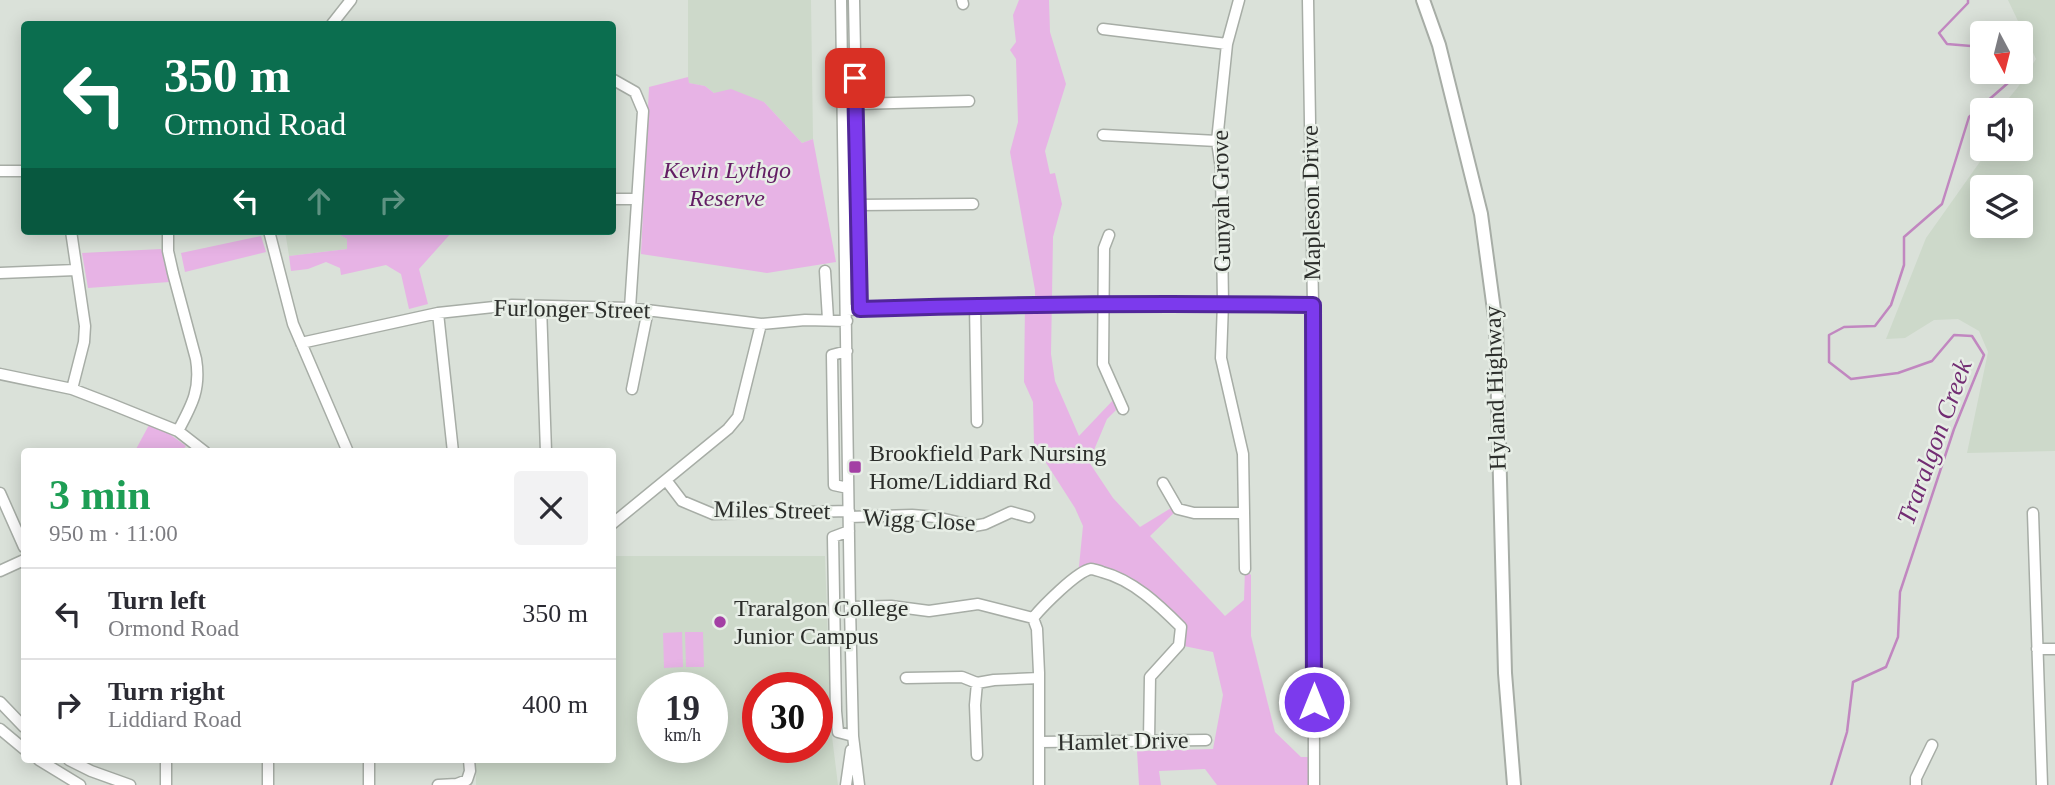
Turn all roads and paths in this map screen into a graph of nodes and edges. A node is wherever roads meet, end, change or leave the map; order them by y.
1 (351, 0) edge
2 (841, 0) edge
3 (854, 0) edge
4 (1239, 0) edge
5 (1308, 0) edge
6 (1423, 0) edge
7 (336, 21) edge
8 (1102, 29) dead end
9 (1227, 44) junction
10 (616, 81) edge
11 (969, 101) dead end
12 (856, 104) junction
13 (1103, 135) dead end
14 (1217, 141) junction
15 (0, 171) edge
16 (21, 171) edge
17 (616, 199) edge
18 (637, 199) junction
19 (972, 204) dead end
20 (857, 205) junction
21 (72, 235) edge
22 (167, 235) edge
23 (270, 235) edge
24 (1109, 235) dead end
25 (76, 270) junction
26 (825, 271) dead end
27 (0, 274) edge
28 (1223, 303) junction
29 (1103, 304) junction
30 (975, 305) junction
31 (1313, 305) junction
32 (541, 306) junction
33 (630, 308) junction
34 (860, 309) junction
35 (648, 310) junction
36 (438, 313) junction
37 (846, 315) junction
38 (828, 319) junction
39 (761, 324) junction
40 (301, 343) junction
41 (0, 374) edge
42 (72, 389) junction
43 (632, 389) dead end
44 (1123, 409) dead end
45 (977, 422) dead end
46 (178, 431) junction
47 (200, 448) edge
48 (346, 448) edge
49 (453, 448) edge
50 (546, 448) edge
51 (666, 480) junction
52 (1163, 483) dead end
53 (0, 493) edge
54 (1244, 513) junction
55 (2033, 513) dead end
56 (849, 514) junction
57 (1028, 517) dead end
58 (616, 521) edge
59 (849, 531) junction
60 (21, 540) edge
61 (21, 561) edge
62 (1245, 569) dead end
63 (0, 571) edge
64 (850, 607) junction
65 (1033, 618) junction
66 (2037, 649) junction
67 (2055, 649) edge
68 (906, 678) dead end
69 (1039, 678) junction
70 (977, 683) junction
71 (0, 702) edge
72 (21, 724) edge
73 (0, 729) edge
74 (853, 736) junction
75 (1149, 740) junction
76 (1206, 740) dead end
77 (1040, 743) junction
78 (1932, 745) dead end
79 (21, 746) edge
80 (977, 755) dead end
81 (44, 763) edge
82 (75, 763) edge
83 (166, 763) edge
84 (268, 763) edge
85 (369, 763) edge
86 (469, 763) edge
87 (80, 785) edge
88 (130, 785) edge
89 (166, 785) edge
90 (268, 785) edge
91 (369, 785) edge
92 (438, 785) edge
93 (846, 785) edge
94 (859, 785) edge
95 (1040, 785) edge
96 (1314, 785) edge
97 (1514, 785) edge
98 (1916, 785) edge
99 (2042, 785) edge

1 - 7 street
2 - 37 street
3 - 12 street
4 - 9 street, Gunyah Grove
5 - 31 street, Mapleson Drive
6 - 97 main road, Hyland Highway
8 - 9 street
9 - 14 street, Gunyah Grove
10 - 18 street
11 - 12 street
12 - 20 street
13 - 14 street
14 - 28 street, Gunyah Grove
15 - 16 street
17 - 18 street
18 - 33 street
19 - 20 street
20 - 34 street
21 - 25 street
22 - 46 street
23 - 40 street
24 - 29 street
25 - 27 street
25 - 42 street
26 - 38 street
28 - 29 street, Furlonger Street
28 - 31 street, Furlonger Street
28 - 54 street, Gunyah Grove
29 - 30 street, Furlonger Street
29 - 44 street
30 - 34 street, Furlonger Street
30 - 45 street
31 - 96 street, Mapleson Drive
32 - 33 street, Furlonger Street
32 - 36 street, Furlonger Street
32 - 50 street
33 - 35 street, Furlonger Street
34 - 37 street, Furlonger Street
35 - 39 street, Furlonger Street
35 - 43 street
36 - 40 street, Furlonger Street
36 - 49 street
37 - 38 street, Furlonger Street
37 - 56 street
38 - 39 street, Furlonger Street
39 - 51 street
40 - 48 street
41 - 42 street
42 - 46 street
46 - 47 street
51 - 56 street, Miles Street
51 - 58 street
52 - 54 street
53 - 60 street
54 - 62 street, Gunyah Grove
55 - 66 street
56 - 57 street, Wigg Close
56 - 59 street
59 - 64 street
59 - 74 street
61 - 63 street
64 - 65 street
64 - 74 street
65 - 69 street
65 - 75 street
66 - 67 street
66 - 99 street
68 - 70 street
69 - 70 street
69 - 77 street
70 - 80 street
71 - 72 street
73 - 79 street
74 - 93 street
74 - 94 street
75 - 76 street, Hamlet Drive
75 - 77 street, Hamlet Drive
77 - 95 street
78 - 98 street
81 - 87 street
82 - 88 street
83 - 89 street
84 - 90 street
85 - 91 street
86 - 92 street

